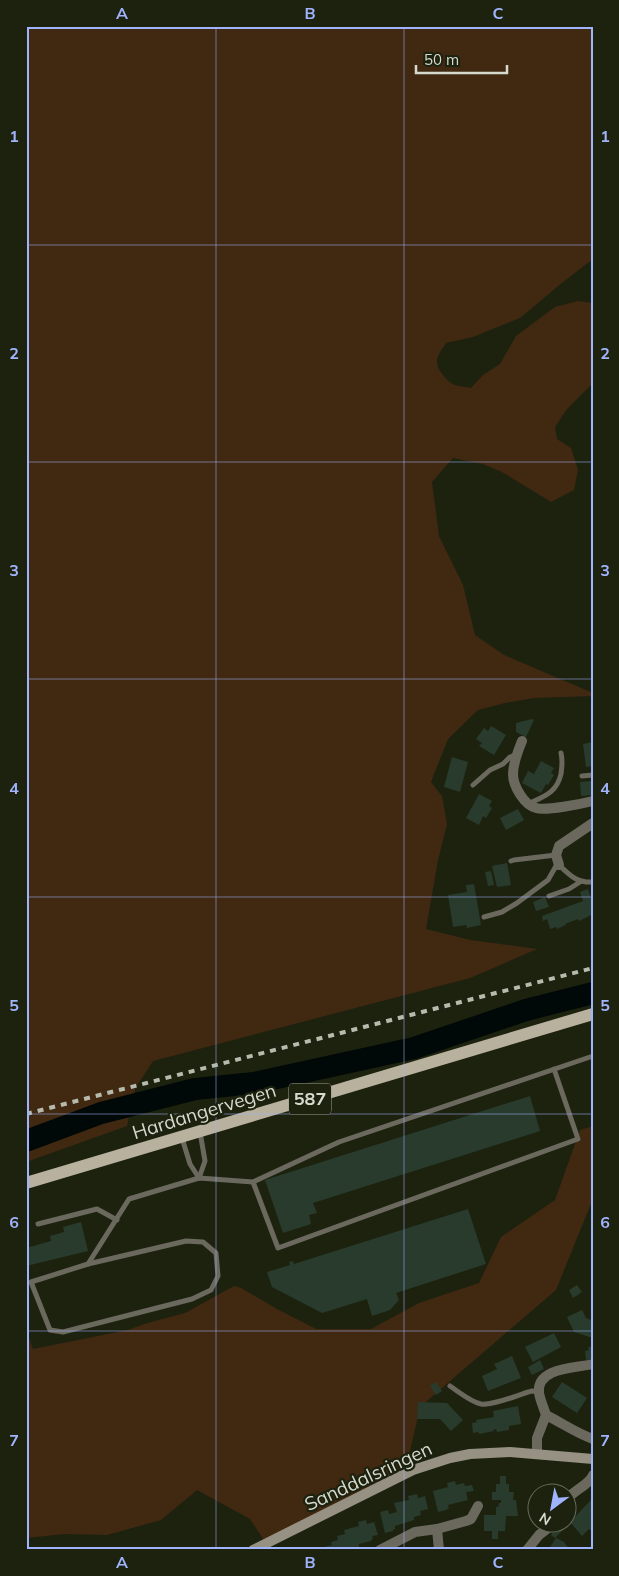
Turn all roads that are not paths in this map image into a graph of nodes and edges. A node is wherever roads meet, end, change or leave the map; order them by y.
1 (522, 741) dead end
2 (561, 753) dead end
3 (517, 756) junction
4 (593, 775) edge
5 (582, 776) dead end
6 (473, 785) dead end
7 (593, 800) edge
8 (529, 804) junction
9 (593, 823) edge
10 (557, 860) junction
11 (511, 861) dead end
12 (580, 882) junction
13 (593, 882) edge
14 (550, 896) dead end
15 (484, 917) dead end
16 (593, 1014) edge
17 (593, 1056) edge
18 (554, 1069) junction
19 (200, 1131) junction
20 (182, 1138) junction
21 (199, 1178) junction
22 (253, 1182) junction
23 (26, 1183) edge
24 (117, 1220) junction
25 (38, 1224) dead end
26 (88, 1264) junction
27 (593, 1364) edge
28 (450, 1386) dead end
29 (539, 1392) junction
30 (546, 1415) junction
31 (593, 1439) edge
32 (537, 1454) junction
33 (593, 1459) edge
34 (593, 1475) edge
35 (576, 1490) edge
36 (478, 1506) dead end
37 (437, 1529) junction
38 (541, 1534) edge
39 (253, 1550) edge
40 (380, 1550) edge
41 (439, 1550) edge
42 (527, 1550) edge

1 - 3 street
2 - 8 lane
3 - 6 lane
3 - 8 street
4 - 5 lane
7 - 8 street
9 - 10 street
10 - 11 lane
10 - 12 lane
10 - 15 lane
12 - 13 lane
12 - 14 lane
16 - 19 main road, Hardangervegen / 587
17 - 18 lane
18 - 22 lane
18 - 22 lane
19 - 20 main road, Hardangervegen / 587
19 - 21 lane
20 - 21 lane
20 - 23 main road, Hardangervegen / 587
21 - 22 lane
21 - 24 lane
24 - 25 lane
24 - 26 lane
26 - 26 lane
27 - 29 street
28 - 29 lane
29 - 30 street
30 - 31 street
30 - 32 street
32 - 33 main road, Sanddalsringen
32 - 39 main road, Sanddalsringen
34 - 35 street
36 - 37 street
37 - 40 street
37 - 41 street
38 - 42 street

